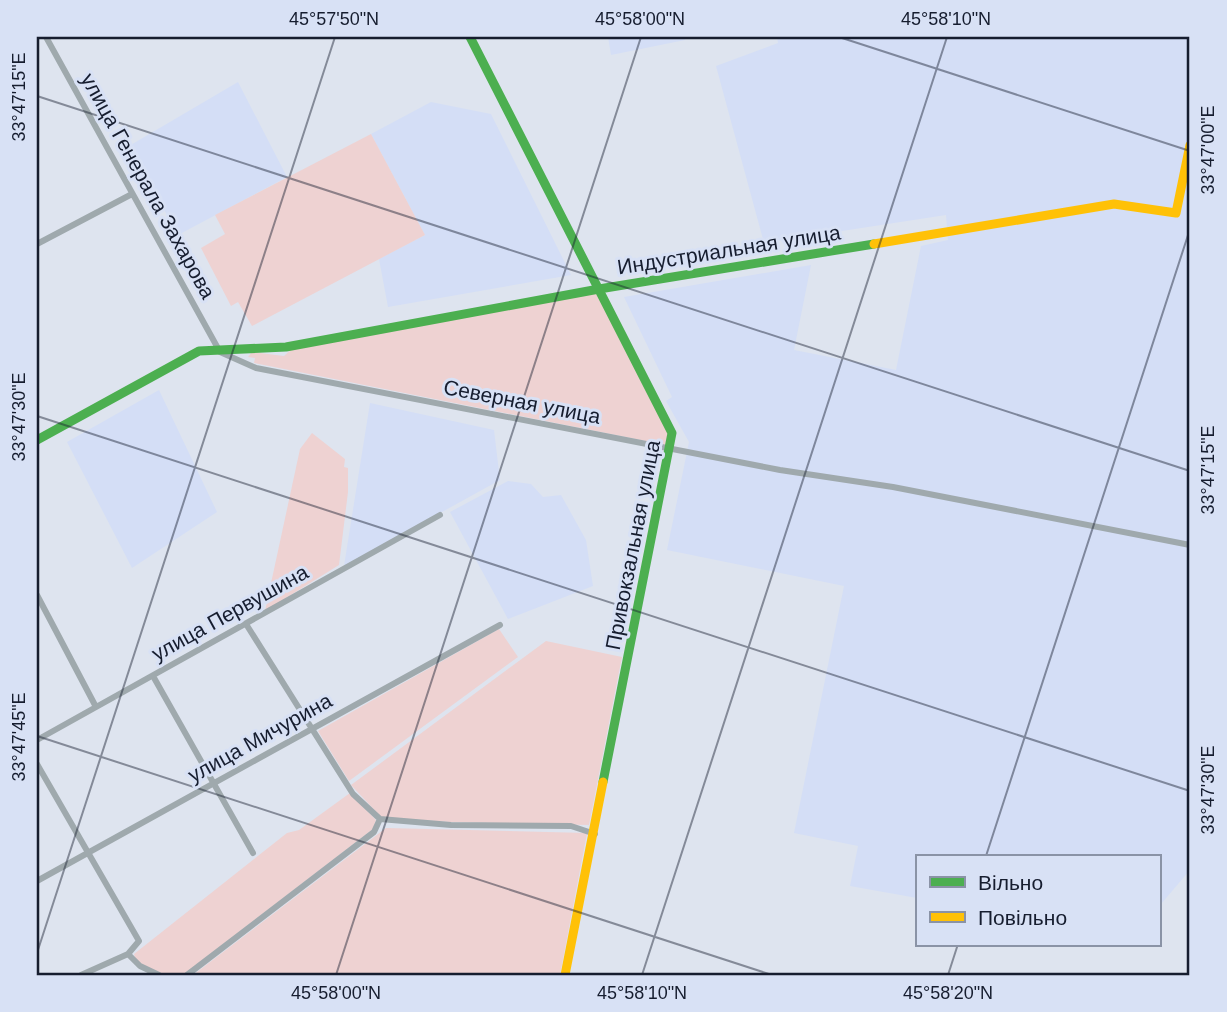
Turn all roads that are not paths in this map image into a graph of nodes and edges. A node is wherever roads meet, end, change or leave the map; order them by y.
1 (46, 37) edge
2 (470, 37) edge
3 (1190, 145) edge
4 (132, 194) junction
5 (37, 244) edge
6 (599, 289) junction
7 (220, 352) junction
8 (37, 440) edge
9 (671, 449) junction
10 (440, 515) dead end
11 (1190, 545) edge
12 (37, 595) edge
13 (246, 624) junction
14 (500, 625) dead end
15 (153, 676) junction
16 (96, 708) junction
17 (314, 729) junction
18 (37, 740) edge
19 (37, 764) edge
20 (214, 783) junction
21 (380, 819) junction
22 (595, 834) junction
23 (88, 853) junction
24 (253, 853) dead end
25 (37, 881) edge
26 (128, 954) junction
27 (81, 975) edge
28 (159, 975) edge
29 (187, 975) edge
30 (565, 975) edge

1 - 4 street, улица Генерала Захарова
2 - 6 street, Привокзальная улица
3 - 6 street, Индустриальная улица
4 - 5 street
4 - 7 street, улица Генерала Захарова
6 - 7 street, Индустриальная улица
6 - 9 street, Привокзальная улица
7 - 8 street, Индустриальная улица
7 - 9 street, Северная улица
9 - 11 street, Северная улица
9 - 22 street, Привокзальная улица
10 - 13 street, улица Первушина
12 - 16 street
13 - 15 street, улица Первушина
13 - 17 street
14 - 17 street, улица Мичурина
15 - 16 street, улица Первушина
15 - 20 street
16 - 18 street, улица Первушина
17 - 20 street, улица Мичурина
17 - 21 street
19 - 23 street
20 - 23 street, улица Мичурина
20 - 24 street
21 - 22 street
21 - 29 street
22 - 30 street, Привокзальная улица
23 - 25 street, улица Мичурина
23 - 26 street
26 - 27 street
26 - 28 street

